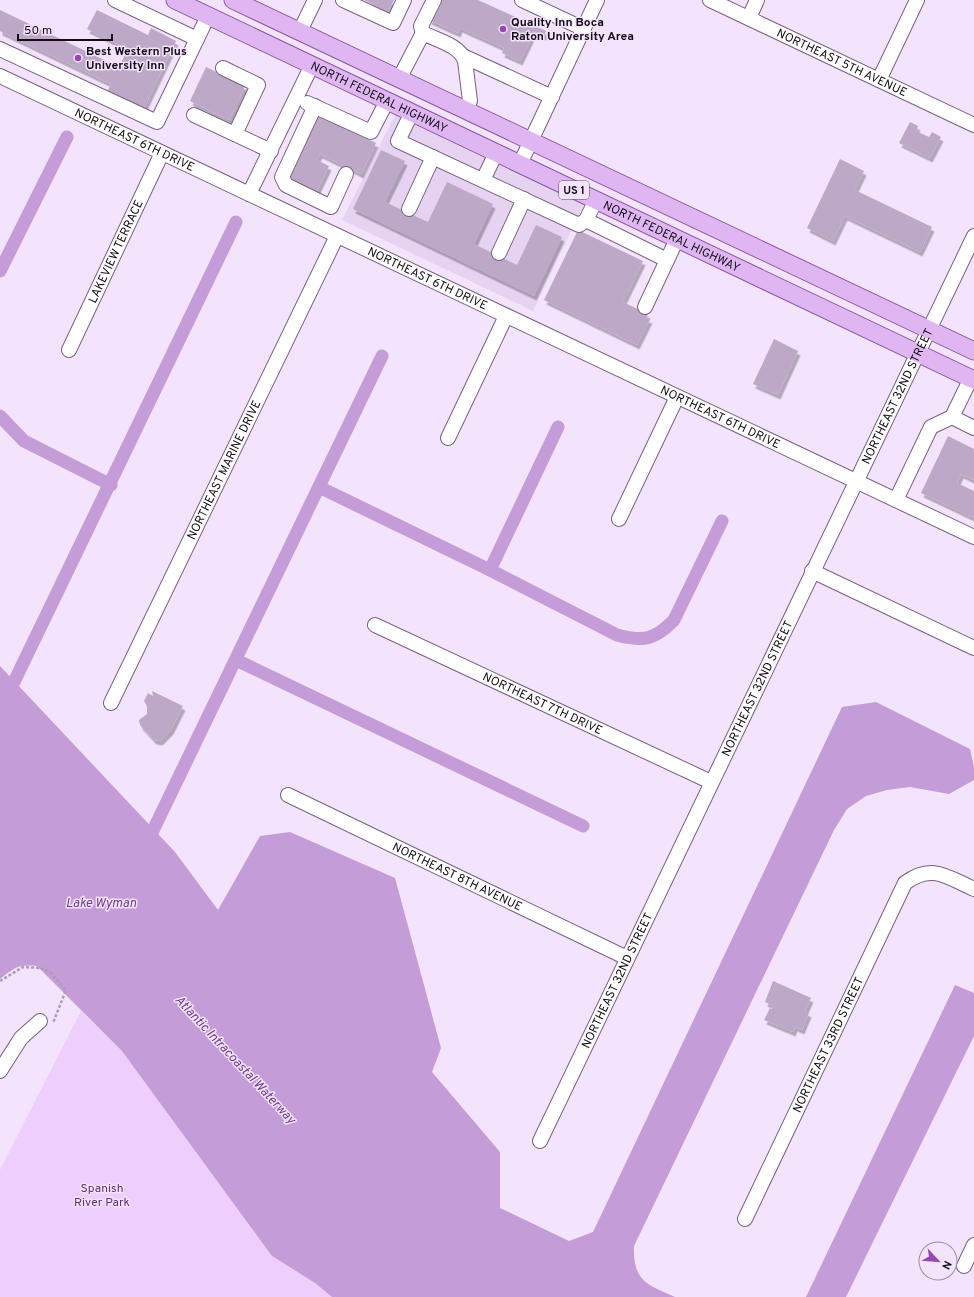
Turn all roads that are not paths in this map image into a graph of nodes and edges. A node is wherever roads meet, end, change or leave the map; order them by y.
1 (115, 0) edge
2 (175, 0) edge
3 (315, 0) edge
4 (343, 0) edge
5 (404, 0) edge
6 (434, 0) edge
7 (522, 0) edge
8 (598, 0) edge
9 (710, 0) edge
10 (757, 0) edge
11 (918, 0) edge
12 (238, 1) edge
13 (208, 16) junction
14 (749, 18) junction
15 (584, 29) junction
16 (300, 32) junction
17 (423, 33) junction
18 (197, 39) junction
19 (0, 49) edge
20 (463, 56) junction
21 (312, 65) junction
22 (223, 68) dead end
23 (0, 76) edge
24 (399, 79) junction
25 (879, 80) junction
26 (552, 97) junction
27 (296, 98) junction
28 (387, 101) junction
29 (315, 106) junction
30 (465, 110) junction
31 (412, 112) junction
32 (194, 115) dead end
33 (974, 125) edge
34 (235, 134) junction
35 (531, 142) junction
36 (162, 153) junction
37 (496, 153) junction
38 (268, 157) junction
39 (433, 157) junction
40 (520, 164) junction
41 (284, 172) junction
42 (346, 174) dead end
43 (483, 180) junction
44 (249, 194) junction
45 (524, 199) junction
46 (596, 200) junction
47 (409, 209) dead end
48 (628, 215) junction
49 (586, 220) junction
50 (618, 235) junction
51 (337, 236) junction
52 (974, 236) edge
53 (677, 239) junction
54 (499, 253) dead end
55 (667, 260) junction
56 (646, 307) dead end
57 (506, 316) junction
58 (930, 330) junction
59 (68, 350) dead end
60 (974, 351) edge
61 (918, 353) junction
62 (972, 379) edge
63 (677, 397) junction
64 (952, 417) junction
65 (974, 428) edge
66 (448, 438) dead end
67 (856, 481) junction
68 (896, 500) junction
69 (619, 519) dead end
70 (974, 537) edge
71 (812, 571) junction
72 (375, 625) dead end
73 (974, 648) edge
74 (110, 703) dead end
75 (711, 782) junction
76 (288, 795) dead end
77 (974, 889) edge
78 (627, 958) junction
79 (40, 1021) road end
80 (0, 1071) edge
81 (540, 1141) dead end
82 (745, 1219) dead end
83 (974, 1245) edge
84 (964, 1266) dead end

1 - 18 street
2 - 13 main road, NORTH FEDERAL HIGHWAY / US 1
3 - 16 street
4 - 5 street
6 - 17 street
7 - 15 street
8 - 15 street
9 - 14 street, NORTHEAST 5TH AVENUE
10 - 14 street
11 - 25 street
12 - 16 main road, NORTH FEDERAL HIGHWAY / US 1
13 - 18 street
13 - 21 main road, NORTH FEDERAL HIGHWAY / US 1
14 - 25 street, NORTHEAST 5TH AVENUE
15 - 26 street
16 - 24 main road, NORTH FEDERAL HIGHWAY / US 1
17 - 20 street
17 - 24 street
18 - 19 street
20 - 26 street
20 - 30 street
21 - 27 street
21 - 28 main road, NORTH FEDERAL HIGHWAY / US 1
22 - 34 street
23 - 36 street, NORTHEAST 6TH DRIVE
24 - 30 main road, NORTH FEDERAL HIGHWAY / US 1
25 - 33 street, NORTHEAST 5TH AVENUE
26 - 35 street
27 - 29 street
27 - 38 street
28 - 29 street
28 - 31 main road, NORTH FEDERAL HIGHWAY / US 1
29 - 41 street
30 - 35 main road, NORTH FEDERAL HIGHWAY / US 1
31 - 37 main road, NORTH FEDERAL HIGHWAY / US 1
31 - 39 street
32 - 34 street
34 - 38 street
35 - 40 street
35 - 58 main road, NORTH FEDERAL HIGHWAY / US 1
36 - 44 street, NORTHEAST 6TH DRIVE
36 - 59 street, LAKEVIEW TERRACE
37 - 40 main road, NORTH FEDERAL HIGHWAY / US 1
37 - 43 street
38 - 41 street
38 - 44 street
39 - 43 street
39 - 47 street
40 - 46 main road, NORTH FEDERAL HIGHWAY / US 1
41 - 42 street
43 - 45 street
44 - 51 street, NORTHEAST 6TH DRIVE
45 - 49 street
45 - 54 street
46 - 48 main road, NORTH FEDERAL HIGHWAY / US 1
46 - 49 street
48 - 50 street
48 - 53 main road, NORTH FEDERAL HIGHWAY / US 1
49 - 50 street
50 - 55 street
51 - 57 street, NORTHEAST 6TH DRIVE
51 - 74 street, NORTHEAST MARINE DRIVE
52 - 58 street, NORTHEAST 32ND STREET
53 - 55 street
53 - 61 main road, NORTH FEDERAL HIGHWAY / US 1
55 - 56 street
57 - 63 street, NORTHEAST 6TH DRIVE
57 - 66 street
58 - 60 main road, NORTH FEDERAL HIGHWAY / US 1
58 - 61 street, NORTHEAST 32ND STREET
61 - 62 main road, NORTH FEDERAL HIGHWAY / US 1
61 - 67 street, NORTHEAST 32ND STREET
62 - 64 street
63 - 67 street, NORTHEAST 6TH DRIVE
63 - 69 street
64 - 65 street
64 - 68 street
67 - 68 street, NORTHEAST 6TH DRIVE
67 - 71 street, NORTHEAST 32ND STREET
68 - 70 street, NORTHEAST 6TH DRIVE
71 - 73 street
71 - 75 street, NORTHEAST 32ND STREET
72 - 75 street, NORTHEAST 7TH DRIVE
75 - 78 street, NORTHEAST 32ND STREET
76 - 78 street, NORTHEAST 8TH AVENUE
77 - 82 street, NORTHEAST 33RD STREET
78 - 81 street, NORTHEAST 32ND STREET
79 - 80 street
83 - 84 street

